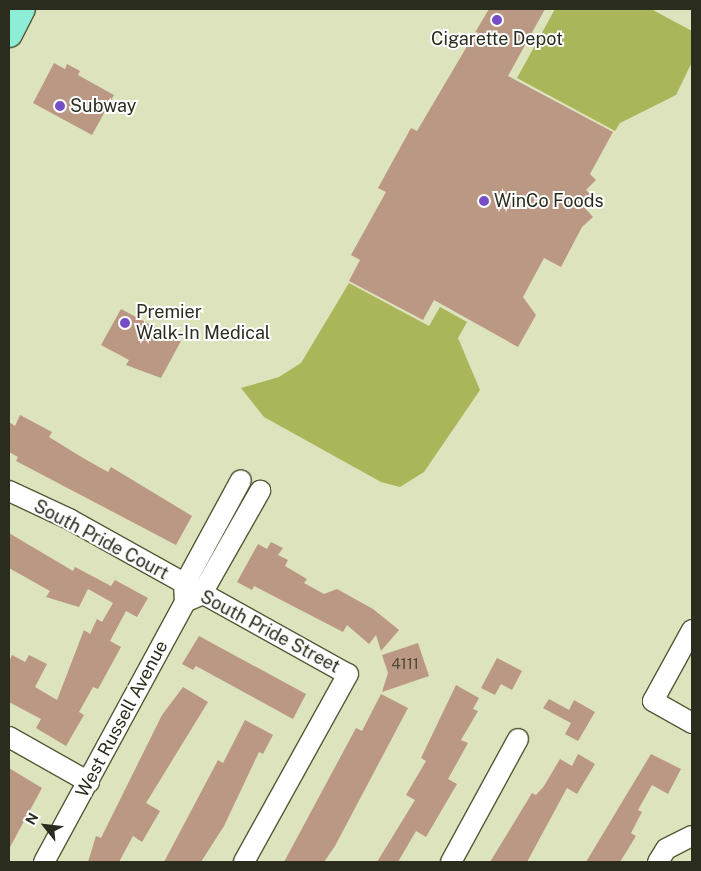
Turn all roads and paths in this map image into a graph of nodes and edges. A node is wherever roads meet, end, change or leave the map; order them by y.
1 (22, 9) edge
2 (9, 34) edge
3 (241, 480) dead end
4 (260, 490) dead end
5 (9, 492) edge
6 (191, 593) junction
7 (692, 630) edge
8 (692, 723) edge
9 (9, 737) edge
10 (518, 739) dead end
11 (89, 782) junction
12 (691, 836) edge
13 (44, 862) edge
14 (244, 862) edge
15 (451, 862) edge
16 (658, 862) edge

1 - 2 main road
3 - 6 street, West Russell Avenue
4 - 6 street, West Russell Avenue
5 - 6 street, South Pride Court
6 - 11 street, West Russell Avenue
6 - 14 street, South Pride Street
7 - 8 street
9 - 11 street
10 - 15 street
11 - 13 street, West Russell Avenue
12 - 16 street

